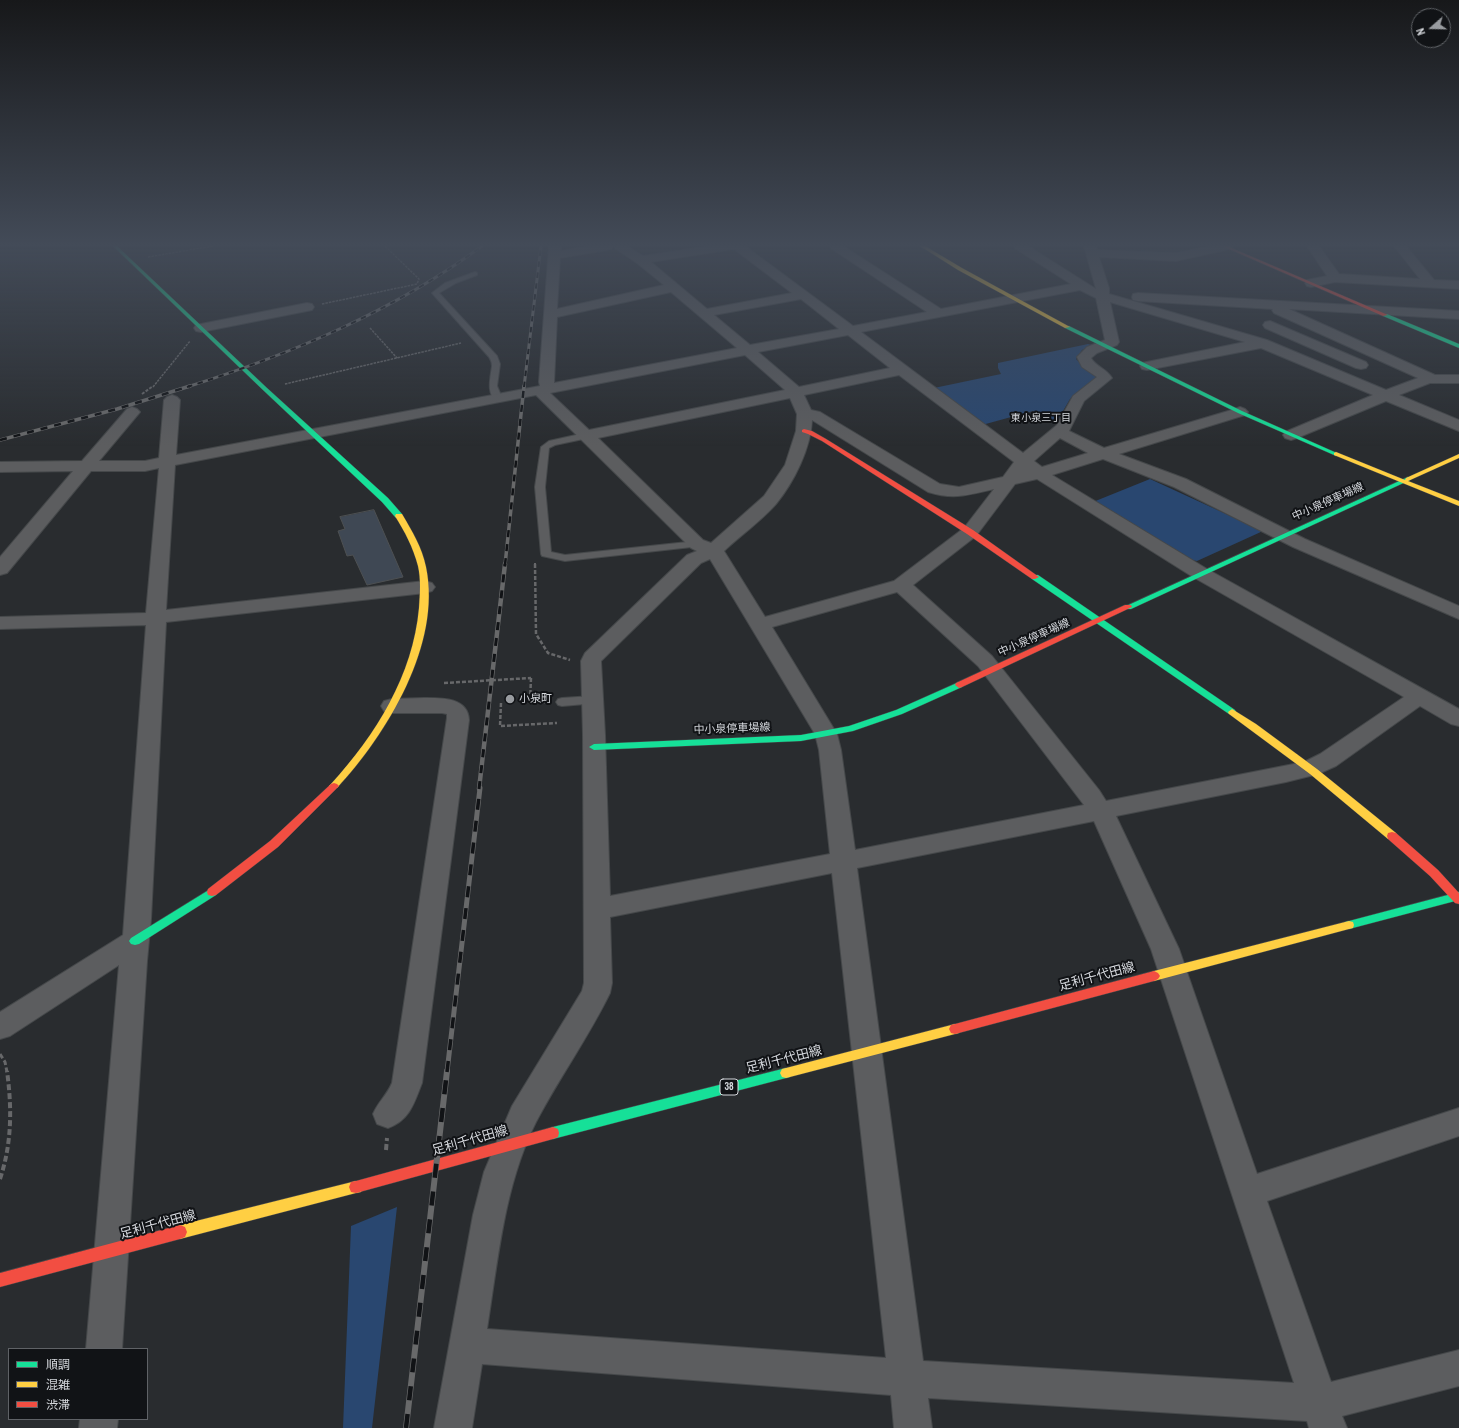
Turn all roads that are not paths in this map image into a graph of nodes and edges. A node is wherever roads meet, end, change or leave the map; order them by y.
1 (185, 313) edge
2 (283, 313) edge
3 (452, 313) edge
4 (557, 313) edge
5 (704, 313) edge
6 (826, 313) edge
7 (938, 313) edge
8 (1043, 313) edge
9 (1106, 313) edge
10 (1159, 313) edge
11 (1285, 313) edge
12 (1381, 313) edge
13 (1419, 313) edge
14 (551, 314) joint
15 (1459, 315) edge
16 (1296, 318) junction
17 (1270, 325) junction
18 (849, 330) junction
19 (204, 331) junction
20 (1236, 335) junction
21 (1262, 343) junction
22 (1105, 344) junction
23 (1459, 346) edge
24 (747, 350) junction
25 (1361, 365) dead end
26 (1147, 366) junction
27 (901, 370) junction
28 (1433, 379) junction
29 (1459, 379) edge
30 (543, 389) junction
31 (795, 391) junction
32 (1388, 396) junction
33 (498, 398) junction
34 (172, 400) dead end
35 (132, 412) dead end
36 (1240, 412) junction
37 (805, 414) junction
38 (1459, 426) edge
39 (804, 431) junction
40 (1060, 432) junction
41 (315, 434) junction
42 (1291, 435) junction
43 (585, 436) junction
44 (872, 450) junction
45 (1103, 454) junction
46 (1459, 456) edge
47 (854, 458) junction
48 (1023, 462) junction
49 (167, 463) junction
50 (86, 466) junction
51 (0, 467) edge
52 (1039, 473) junction
53 (1009, 480) junction
54 (1404, 482) junction
55 (1459, 504) edge
56 (970, 532) junction
57 (1283, 536) junction
58 (705, 548) junction
59 (0, 568) edge
60 (1200, 574) junction
61 (901, 585) junction
62 (425, 586) junction
63 (1459, 613) edge
64 (156, 617) junction
65 (1100, 621) junction
66 (0, 623) edge
67 (761, 624) junction
68 (991, 670) junction
69 (1419, 697) junction
70 (593, 700) junction
71 (562, 702) road end
72 (392, 706) junction
73 (1459, 720) edge
74 (826, 734) junction
75 (594, 747) junction
76 (1310, 768) junction
77 (1101, 812) junction
78 (844, 862) junction
79 (1458, 898) edge
80 (598, 907) junction
81 (135, 942) junction
82 (1172, 971) junction
83 (0, 1027) edge
84 (866, 1052) junction
85 (388, 1114) dead end
86 (1459, 1122) edge
87 (512, 1142) junction
88 (1249, 1192) junction
89 (110, 1251) junction
90 (0, 1280) edge
91 (466, 1344) junction
92 (104, 1348) edge
93 (1459, 1368) edge
94 (906, 1378) junction
95 (1324, 1415) edge
96 (453, 1428) edge
97 (913, 1428) edge

1 - 19 street
2 - 19 street
3 - 33 lane
4 - 14 street
5 - 24 street
6 - 18 street
7 - 18 street
8 - 22 street
9 - 22 street
10 - 20 street
11 - 16 street
12 - 23 street
13 - 15 street
14 - 30 street
16 - 17 street
16 - 28 street
17 - 20 street
17 - 25 street
18 - 24 street
18 - 27 street
19 - 41 street
20 - 21 street
21 - 26 street
21 - 32 street
22 - 26 street
22 - 40 street
24 - 30 street
24 - 31 street
26 - 36 street
27 - 31 street
27 - 48 street
28 - 29 street
28 - 32 street
30 - 33 street
30 - 43 street
31 - 37 street
31 - 43 street
32 - 38 street
32 - 42 street
33 - 41 street
34 - 49 street
35 - 50 street
36 - 42 street
36 - 45 street
37 - 39 street
37 - 44 street
39 - 47 street
39 - 58 street
40 - 45 street
40 - 48 street
41 - 49 street
41 - 62 street
42 - 54 street
43 - 58 street
43 - 58 lane
44 - 47 street
44 - 53 street
45 - 52 street
45 - 57 street
46 - 54 street, 中小泉停車場線
47 - 56 street
48 - 52 street
48 - 53 street
49 - 50 street
49 - 64 street
50 - 51 street
50 - 59 street
52 - 53 street
52 - 60 street
53 - 56 street
54 - 55 street
54 - 57 street, 中小泉停車場線
56 - 61 street
56 - 65 street
57 - 60 street, 中小泉停車場線
57 - 63 street
58 - 67 street
58 - 70 street
60 - 65 street, 中小泉停車場線
60 - 69 street
61 - 67 street
61 - 68 street
62 - 64 street
62 - 72 street
64 - 66 street
64 - 81 street
65 - 68 street, 中小泉停車場線
65 - 76 street
67 - 74 street
68 - 74 street, 中小泉停車場線
68 - 77 street
69 - 73 street
69 - 76 street
70 - 71 lane
70 - 75 street
72 - 81 street
72 - 85 street
74 - 75 street, 中小泉停車場線
74 - 78 street
75 - 80 street
76 - 77 street
76 - 79 street
77 - 78 street
77 - 82 street
78 - 80 street
78 - 84 street
79 - 82 street, 足利千代田線 / 38
80 - 87 street
81 - 83 street
81 - 89 street
82 - 84 street, 足利千代田線 / 38
82 - 88 street
84 - 87 street, 足利千代田線 / 38
84 - 94 street
86 - 88 street
87 - 89 street, 足利千代田線 / 38
87 - 91 street
88 - 95 street
89 - 90 street, 足利千代田線 / 38
89 - 92 street
91 - 94 street
91 - 96 street
93 - 95 street
94 - 95 street
94 - 97 street

